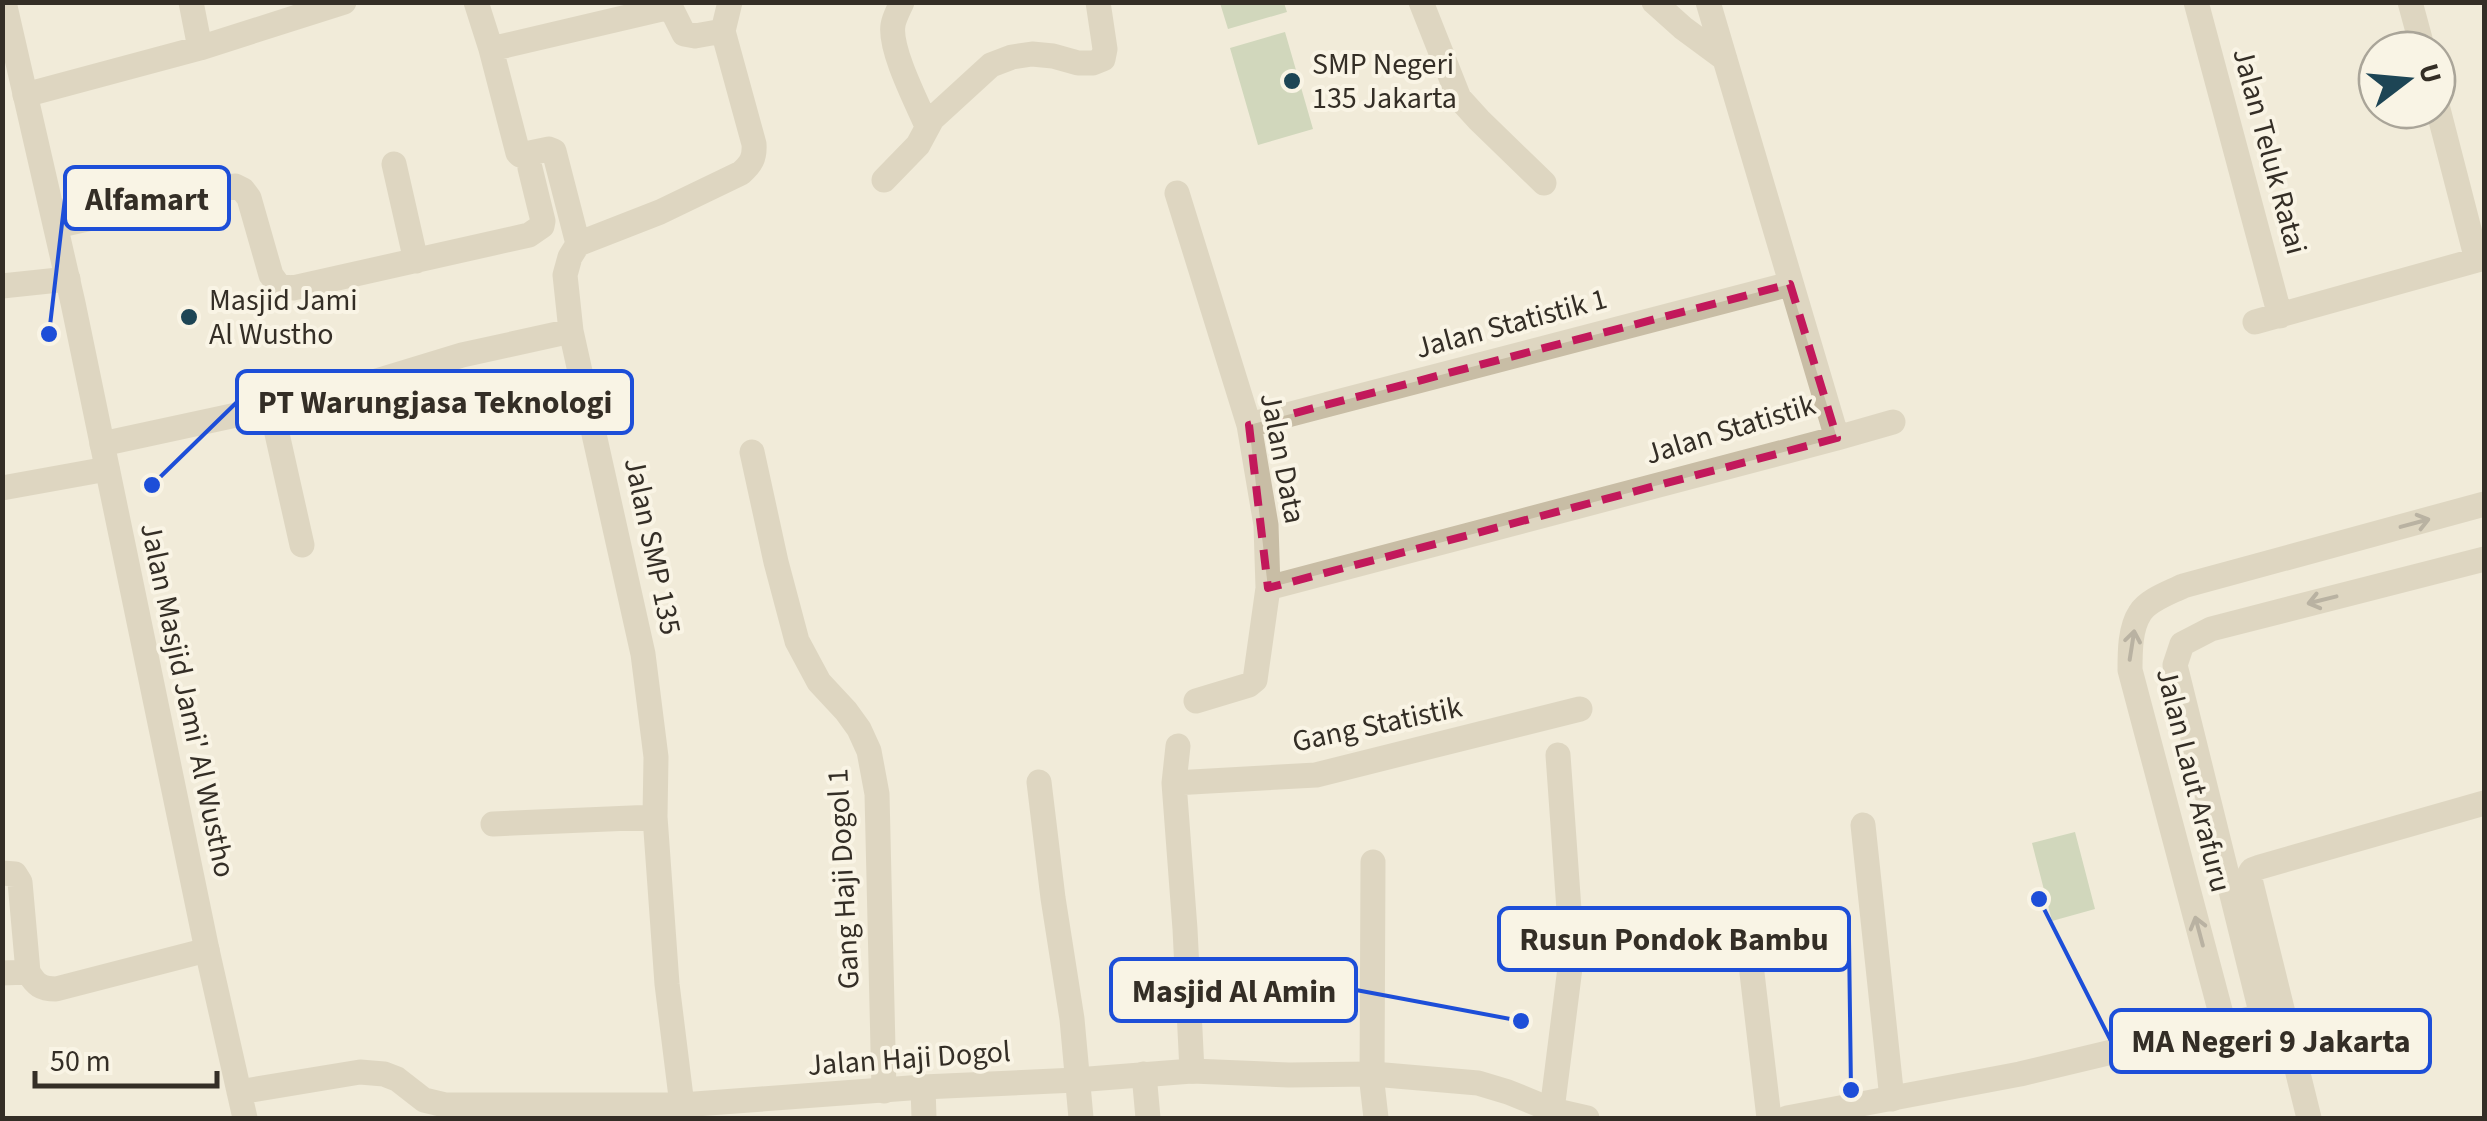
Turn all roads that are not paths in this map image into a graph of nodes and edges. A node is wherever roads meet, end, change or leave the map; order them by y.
1 (4, 2) edge
2 (190, 2) edge
3 (344, 2) edge
4 (476, 2) edge
5 (730, 2) edge
6 (902, 2) edge
7 (1098, 2) edge
8 (1421, 2) edge
9 (1654, 2) edge
10 (1708, 2) edge
11 (2196, 2) edge
12 (2410, 2) edge
13 (669, 5) edge
14 (2418, 30) edge
15 (722, 31) junction
16 (200, 48) junction
17 (491, 49) junction
18 (1725, 59) junction
19 (25, 95) junction
20 (927, 126) junction
21 (2444, 130) edge
22 (394, 164) dead end
23 (530, 168) dead end
24 (884, 180) dead end
25 (1544, 183) dead end
26 (1177, 193) dead end
27 (56, 226) junction
28 (578, 244) junction
29 (2481, 259) edge
30 (416, 261) junction
31 (68, 279) junction
32 (1790, 284) junction
33 (2, 286) edge
34 (571, 331) junction
35 (272, 407) junction
36 (1894, 422) dead end
37 (1249, 424) junction
38 (1837, 438) junction
39 (752, 452) dead end
40 (104, 456) junction
41 (2, 488) edge
42 (2484, 504) edge
43 (302, 545) dead end
44 (2484, 559) edge
45 (1268, 588) junction
46 (1196, 701) dead end
47 (1580, 709) dead end
48 (1178, 746) dead end
49 (1558, 754) dead end
50 (1039, 782) dead end
51 (1174, 783) junction
52 (2484, 806) edge
53 (655, 816) junction
54 (492, 824) dead end
55 (1864, 825) dead end
56 (1373, 862) dead end
57 (2, 873) edge
58 (207, 950) junction
59 (15, 973) edge
60 (1752, 974) dead end
61 (2273, 1014) junction
62 (2224, 1025) junction
63 (1192, 1071) junction
64 (1144, 1074) junction
65 (1373, 1074) junction
66 (1076, 1080) junction
67 (924, 1087) junction
68 (884, 1091) junction
69 (240, 1092) junction
70 (1892, 1099) junction
71 (689, 1110) edge
72 (1540, 1111) edge
73 (582, 1112) edge
74 (245, 1118) edge
75 (924, 1118) edge
76 (1081, 1118) edge
77 (1148, 1118) edge
78 (1376, 1118) edge
79 (1587, 1118) edge
80 (1769, 1118) edge
81 (1800, 1118) edge
82 (2309, 1118) edge

1 - 19 street, Jalan Masjid Jami' Al Wustho
2 - 16 street
3 - 16 street
4 - 17 street
5 - 15 street
6 - 20 street
7 - 20 street
8 - 25 street
9 - 18 street
10 - 18 street, Jalan Statistik
11 - 29 street, Jalan Teluk Ratai
12 - 14 street
13 - 15 street
13 - 17 street
15 - 28 street
16 - 19 street
17 - 28 street
18 - 32 street, Jalan Statistik
19 - 27 street, Jalan Masjid Jami' Al Wustho
20 - 24 street
21 - 29 street
22 - 30 street
23 - 30 street
26 - 37 street, Jalan Data
27 - 30 street
27 - 31 street, Jalan Masjid Jami' Al Wustho
28 - 34 street, Jalan SMP 135
31 - 33 street
31 - 40 street, Jalan Masjid Jami' Al Wustho
32 - 37 street, Jalan Statistik 1
32 - 38 street, Jalan Statistik
34 - 35 street
34 - 53 street, Jalan SMP 135
35 - 40 street
35 - 43 street
36 - 38 street
37 - 45 street, Jalan Data
38 - 45 street, Jalan Statistik
39 - 68 street, Gang Haji Dogol 1
40 - 41 street
40 - 58 street, Jalan Masjid Jami' Al Wustho
62 -> 42 street, Jalan Laut Arafuru
44 -> 61 street, Jalan Laut Arafuru
45 - 46 street, Jalan Data
47 - 51 street, Gang Statistik
48 - 51 street
49 - 72 street
50 - 66 street
51 - 63 street
52 - 61 street
53 - 54 street
53 - 71 street, Jalan SMP 135
55 - 70 street
56 - 65 street
57 - 59 street
58 - 59 street
58 - 69 street, Jalan Masjid Jami' Al Wustho
60 - 80 street
61 - 62 street
61 - 82 street
62 - 70 street
63 - 64 street, Jalan Haji Dogol
63 - 65 street, Jalan Haji Dogol
64 - 66 street, Jalan Haji Dogol
64 - 77 street
65 - 72 street, Jalan Haji Dogol
65 - 78 street
66 - 67 street, Jalan Haji Dogol
66 - 76 street
67 - 68 street, Jalan Haji Dogol
67 - 75 street
68 - 71 street, Jalan Haji Dogol
69 - 73 street, Jalan Haji Dogol
69 - 74 street, Jalan Masjid Jami' Al Wustho
70 - 81 street
71 - 73 street, Jalan Haji Dogol
72 - 79 street, Jalan Haji Dogol

